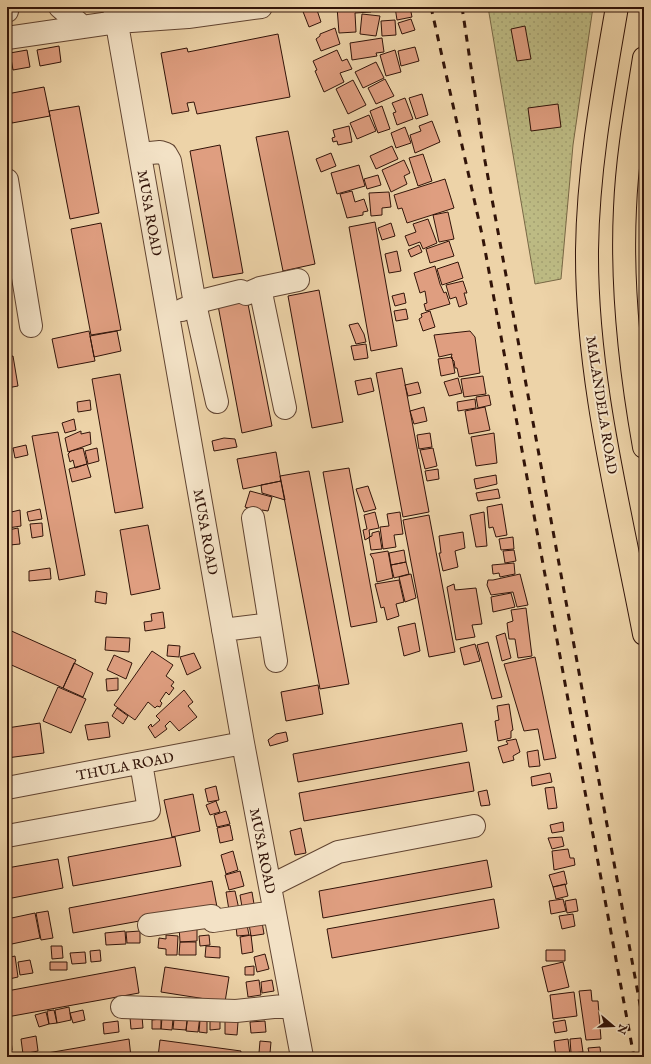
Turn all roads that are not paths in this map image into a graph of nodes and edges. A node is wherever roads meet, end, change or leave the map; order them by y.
1 (8, 7) edge
2 (60, 7) edge
3 (261, 7) edge
4 (617, 7) edge
5 (7, 11) edge
6 (115, 15) edge
7 (83, 27) junction
8 (7, 38) edge
9 (644, 58) edge
10 (140, 154) junction
11 (7, 180) edge
12 (298, 280) dead end
13 (260, 288) junction
14 (195, 304) junction
15 (168, 316) junction
16 (31, 326) dead end
17 (217, 402) dead end
18 (285, 408) dead end
19 (644, 447) edge
20 (253, 518) dead end
21 (270, 624) junction
22 (223, 630) junction
23 (644, 634) edge
24 (276, 661) dead end
25 (243, 743) junction
26 (141, 763) junction
27 (7, 788) edge
28 (474, 826) dead end
29 (7, 836) edge
30 (270, 886) junction
31 (274, 912) junction
32 (149, 925) dead end
33 (292, 1005) junction
34 (122, 1007) dead end
35 (302, 1057) edge

1 - 5 street
2 - 7 street
3 - 6 street
4 - 23 main road, MALANDELA ROAD
6 - 7 street
6 - 10 street, MUSA ROAD
7 - 8 street
9 - 19 main road
10 - 14 street
10 - 15 street, MUSA ROAD
11 - 16 street
12 - 13 street
13 - 14 street
13 - 18 street
14 - 15 street
14 - 17 street
15 - 22 street, MUSA ROAD
20 - 21 street
21 - 22 street
21 - 24 street
22 - 25 street, MUSA ROAD
25 - 26 street, THULA ROAD
25 - 30 street, MUSA ROAD
26 - 27 street, THULA ROAD
26 - 29 street
28 - 30 street
30 - 31 street, MUSA ROAD
31 - 32 street
31 - 33 street, MUSA ROAD
33 - 34 street
33 - 35 street, MUSA ROAD

